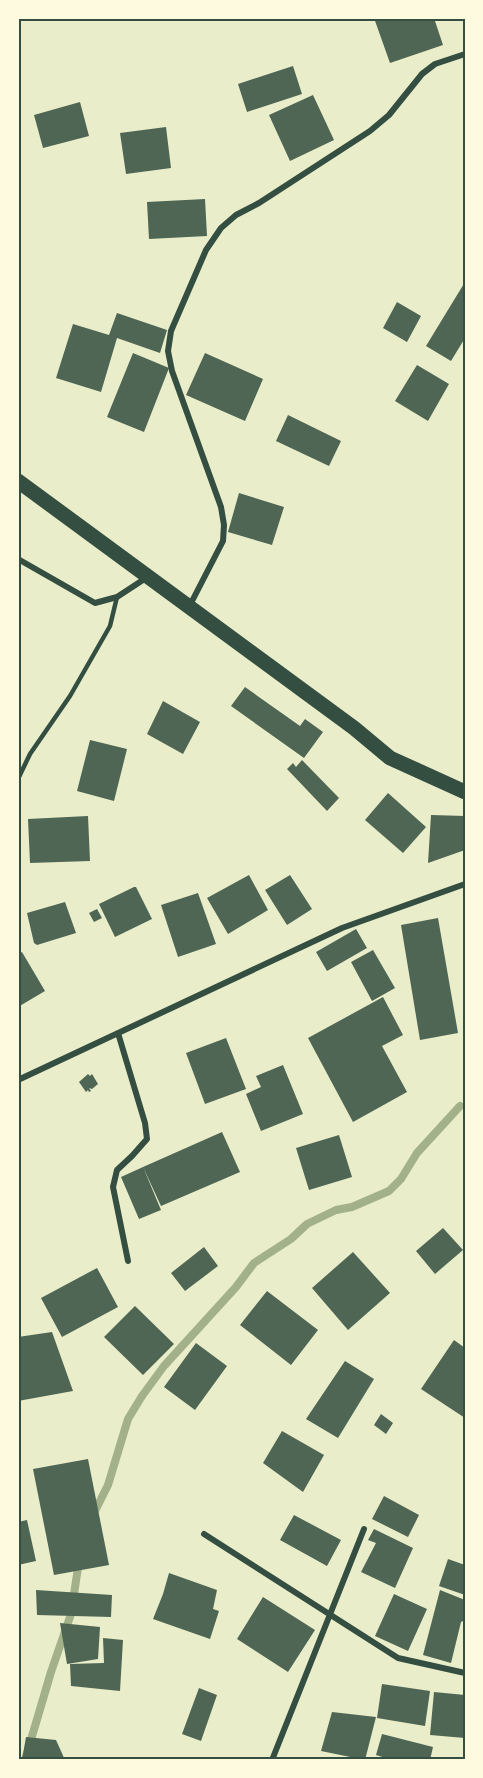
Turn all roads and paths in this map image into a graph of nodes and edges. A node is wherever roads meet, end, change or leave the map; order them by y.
1 (465, 54) edge
2 (18, 481) edge
3 (18, 559) edge
4 (148, 577) junction
5 (117, 597) junction
6 (188, 607) junction
7 (18, 779) edge
8 (465, 792) edge
9 (465, 884) edge
10 (118, 1033) junction
11 (18, 1080) edge
12 (128, 1261) dead end
13 (364, 1529) dead end
14 (204, 1534) dead end
15 (329, 1616) junction
16 (465, 1673) edge
17 (272, 1760) edge

1 - 6 street
2 - 4 main road
3 - 5 street
4 - 5 street
4 - 6 main road
5 - 7 lane
6 - 8 main road
9 - 10 street
10 - 11 street
10 - 12 street
13 - 15 street
14 - 15 street
15 - 16 street
15 - 17 street

